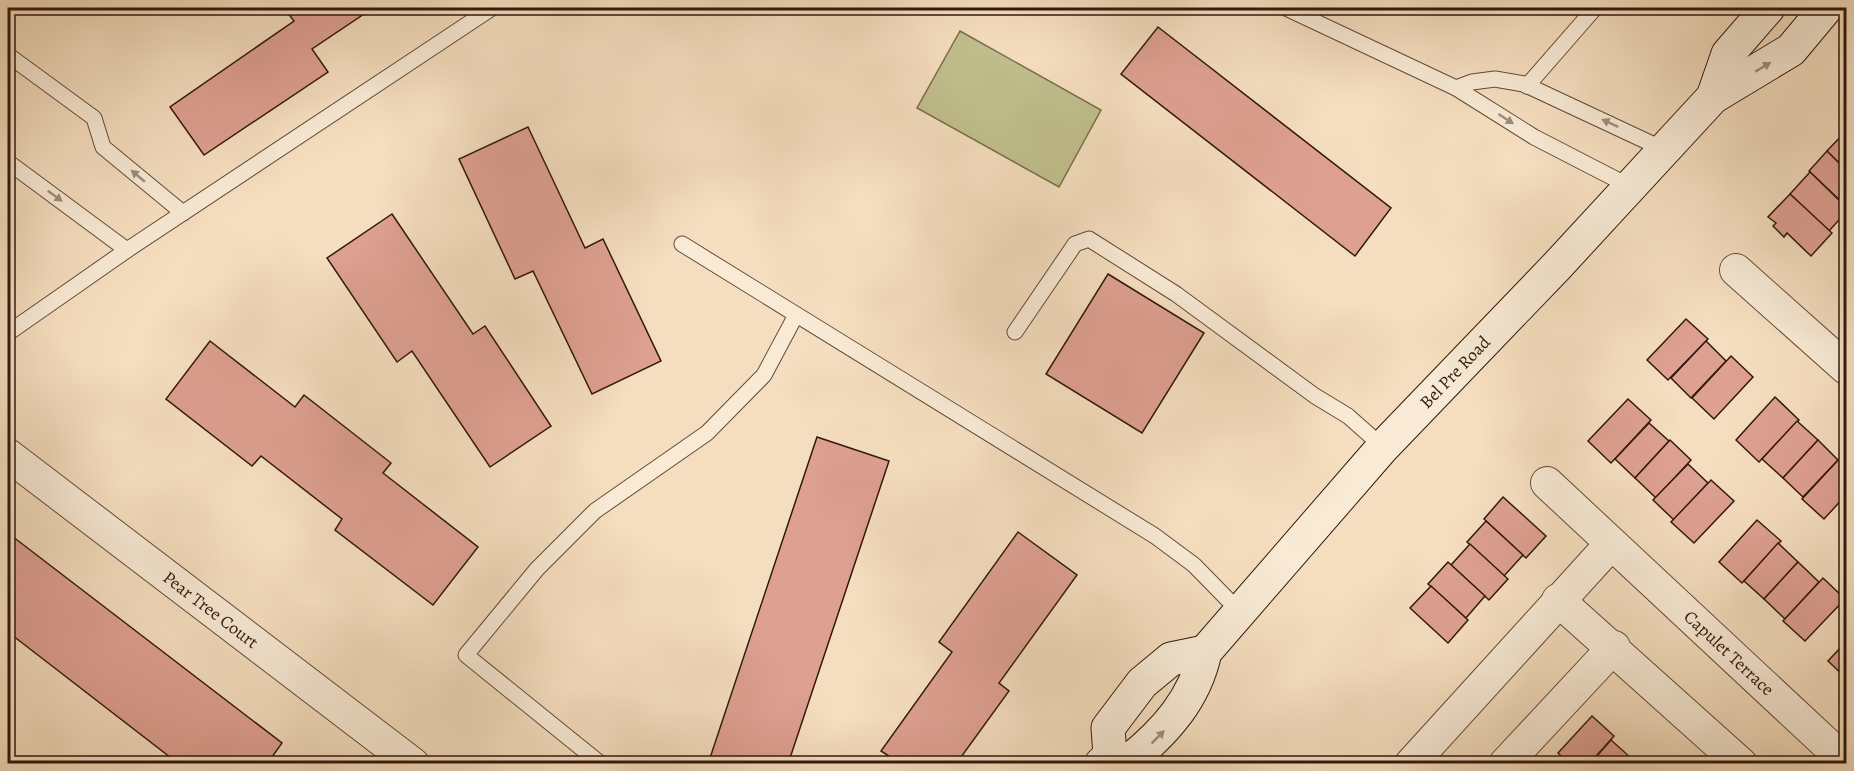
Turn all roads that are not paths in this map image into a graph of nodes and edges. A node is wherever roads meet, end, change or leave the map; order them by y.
1 (492, 8) edge
2 (1286, 8) edge
3 (1595, 8) edge
4 (1768, 8) edge
5 (1826, 8) edge
6 (8, 55) edge
7 (1527, 86) junction
8 (1456, 88) junction
9 (1713, 97) junction
10 (1663, 149) junction
11 (8, 162) edge
12 (1629, 186) junction
13 (183, 213) junction
14 (682, 244) dead end
15 (124, 247) junction
16 (1736, 270) dead end
17 (796, 315) junction
18 (1015, 332) dead end
19 (8, 333) edge
20 (1846, 368) edge
21 (1383, 447) junction
22 (8, 455) edge
23 (1547, 483) dead end
24 (1611, 544) junction
25 (1558, 600) junction
26 (1241, 613) junction
27 (1614, 647) junction
28 (1205, 652) junction
29 (1106, 759) edge
30 (1846, 762) edge
31 (413, 764) edge
32 (601, 764) edge
33 (1411, 764) edge
34 (1505, 764) edge
35 (1741, 764) edge

1 - 13 lane
2 - 8 lane
3 - 7 lane
4 - 9 main road, Bel Pre Road
9 -> 5 main road, Bel Pre Road
13 -> 6 lane
7 - 8 lane
10 -> 7 lane
8 -> 12 lane
9 - 10 main road, Bel Pre Road
10 - 12 main road, Bel Pre Road
11 -> 15 lane
12 - 21 main road, Bel Pre Road
13 - 15 lane
14 - 17 lane
15 - 19 lane
16 - 20 street
17 - 26 lane
17 - 32 lane
18 - 21 lane
21 - 26 main road, Bel Pre Road
22 - 31 street, Pear Tree Court
23 - 24 street, Capulet Terrace
24 - 25 street
24 - 30 street, Capulet Terrace
25 - 27 street
25 - 33 street
26 - 28 main road, Bel Pre Road
27 - 34 street
27 - 35 street
29 -> 28 main road, Bel Pre Road
28 - 29 main road, Bel Pre Road

